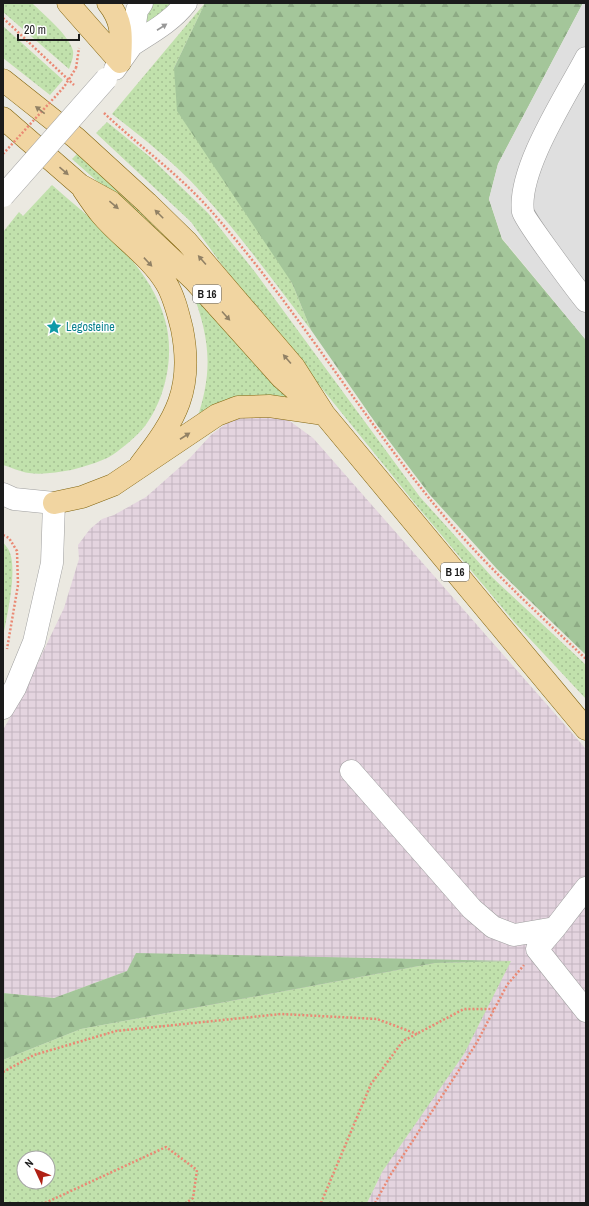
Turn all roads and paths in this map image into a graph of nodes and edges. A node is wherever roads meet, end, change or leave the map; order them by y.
1 (68, 3) edge
2 (108, 3) edge
3 (142, 3) edge
4 (186, 3) edge
5 (3, 18) edge
6 (132, 45) junction
7 (586, 58) edge
8 (120, 62) junction
9 (76, 68) dead end
10 (3, 80) edge
11 (76, 87) dead end
12 (98, 107) dead end
13 (3, 118) edge
14 (3, 154) edge
15 (80, 185) junction
16 (3, 196) edge
17 (586, 301) edge
18 (324, 414) junction
19 (140, 465) junction
20 (3, 494) edge
21 (54, 503) junction
22 (3, 535) edge
23 (6, 655) dead end
24 (586, 659) edge
25 (3, 708) edge
26 (586, 729) edge
27 (351, 771) dead end
28 (586, 888) edge
29 (555, 928) junction
30 (536, 949) junction
31 (494, 1009) junction
32 (586, 1011) edge
33 (417, 1034) junction
34 (3, 1072) edge
35 (45, 1203) edge
36 (186, 1203) edge
37 (321, 1203) edge
38 (376, 1203) edge

1 - 8 main road
2 - 8 main road
3 - 6 street
6 -> 4 street
5 - 11 path
6 - 8 street
7 - 17 street
8 - 16 street, bridge
9 - 14 path, bridge
18 -> 10 main road, B 16
12 - 24 path
13 -> 15 main road, B 16
15 -> 18 main road, B 16
15 -> 19 main road
19 -> 18 main road
18 - 26 main road, B 16
19 - 21 main road
20 - 21 street
21 - 25 street
22 - 23 path
27 - 29 street
28 - 29 street
29 - 30 street
30 - 31 path
30 - 32 street
31 - 33 path
31 - 38 path
33 - 34 path
33 - 37 path
35 - 36 path

